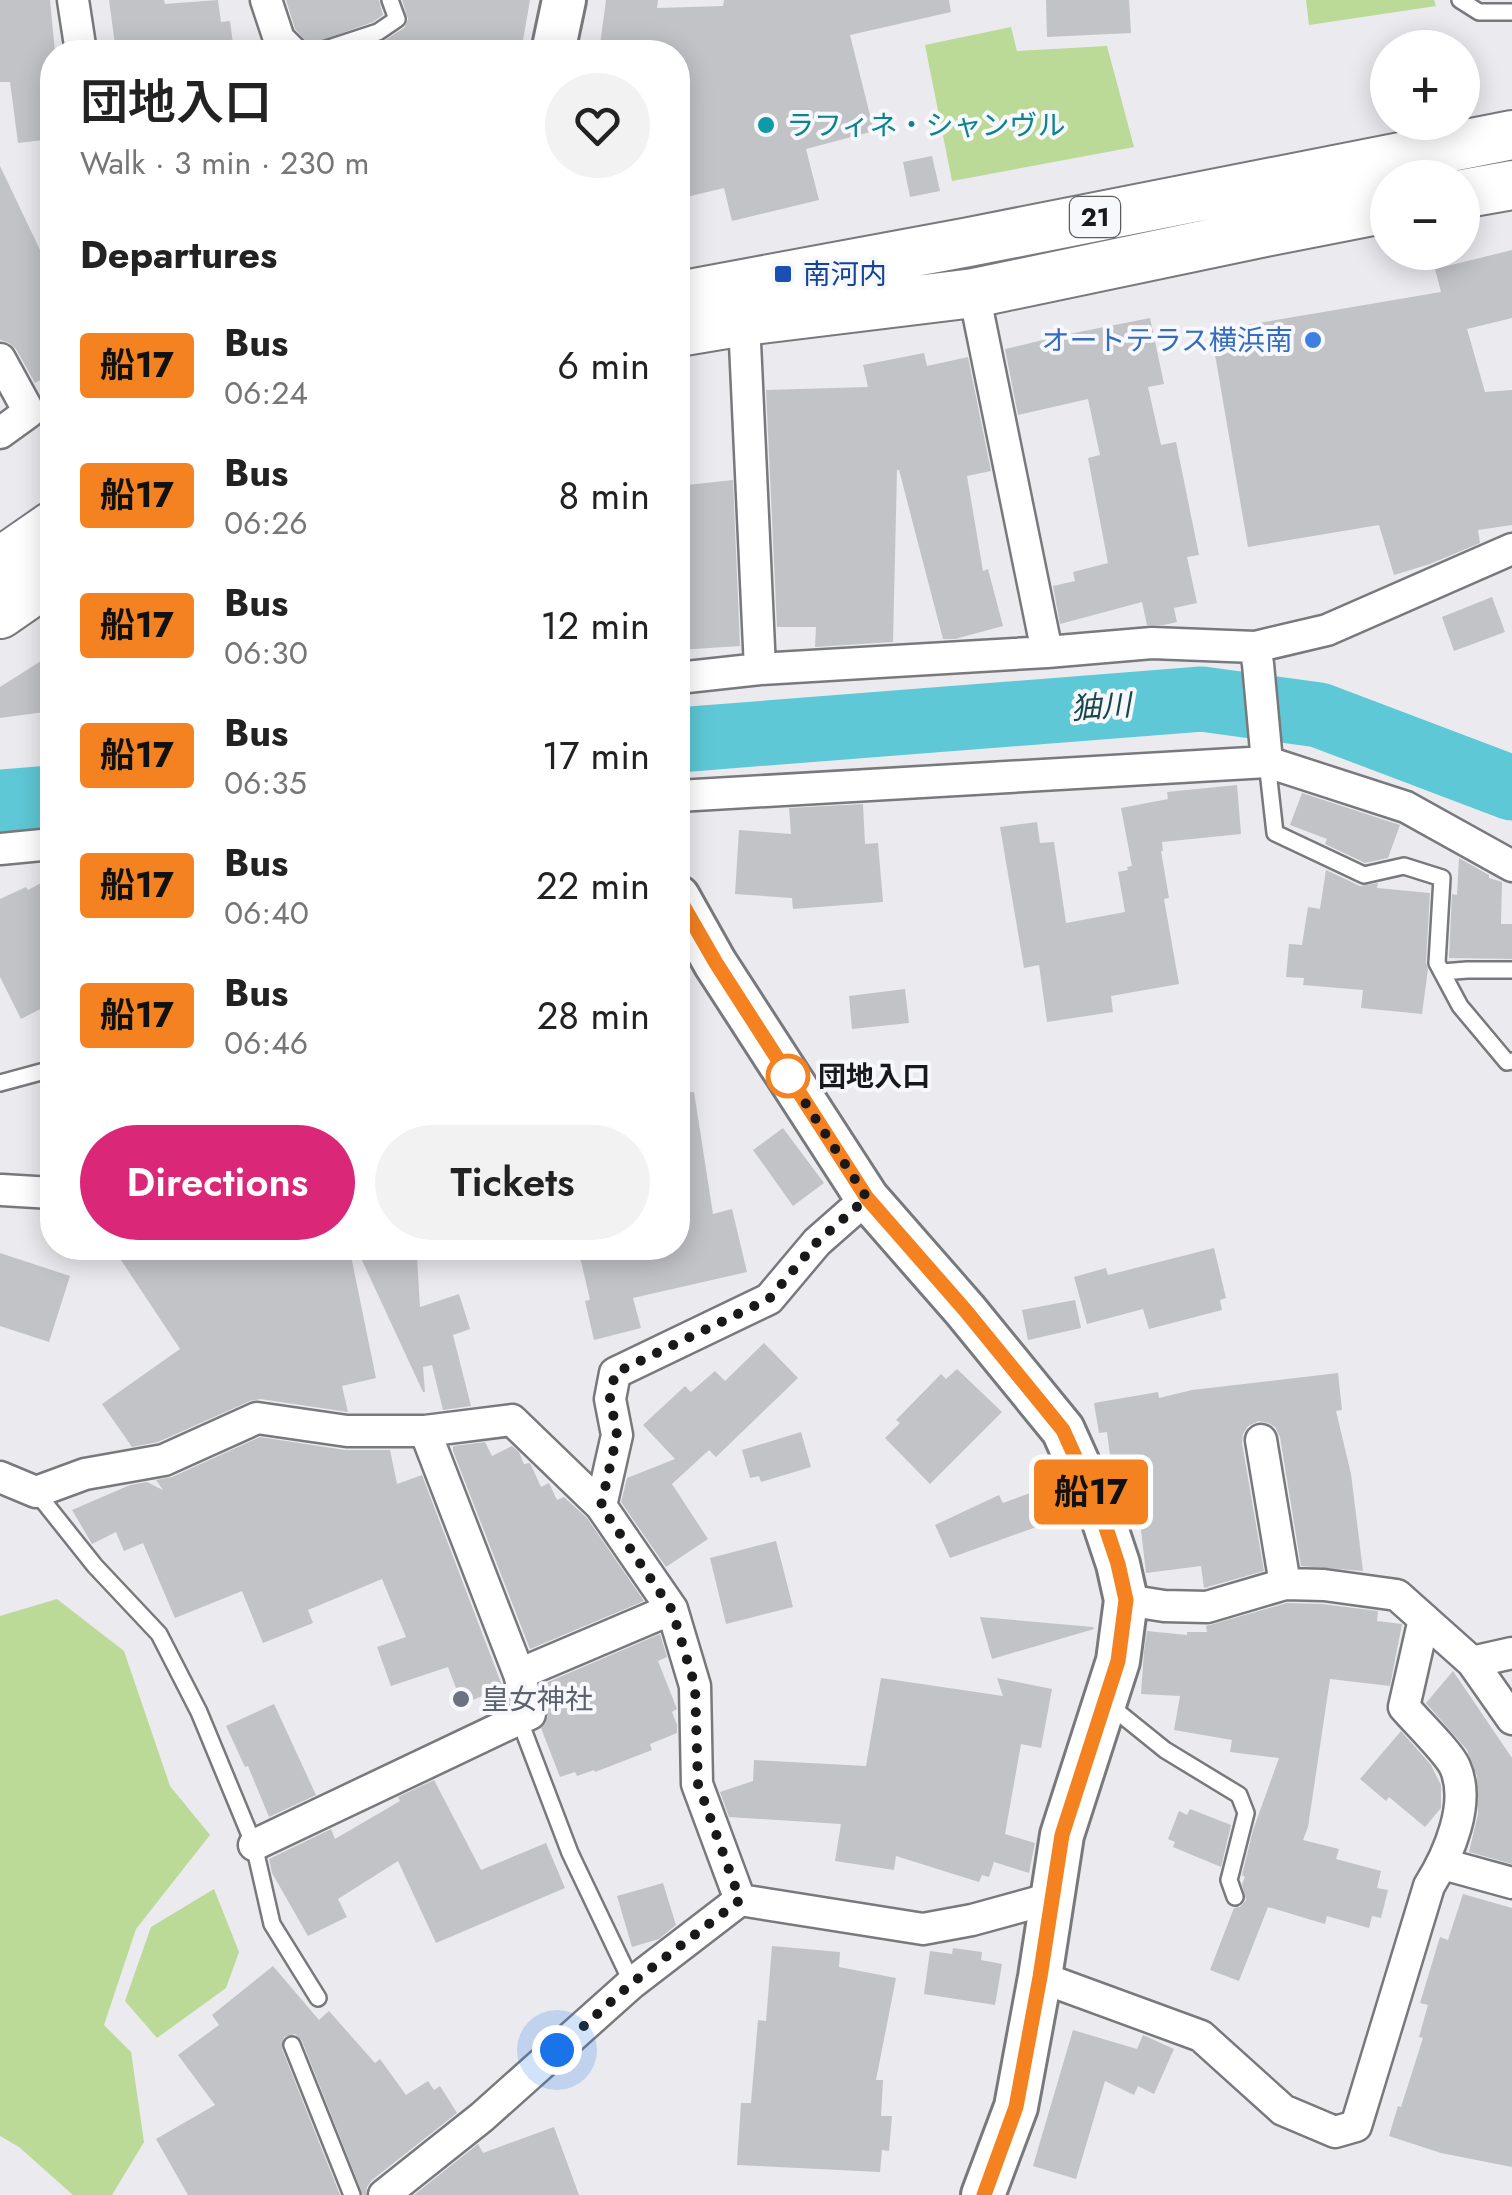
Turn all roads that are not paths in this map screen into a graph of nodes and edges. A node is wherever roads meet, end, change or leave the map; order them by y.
1 (72, 0) edge
2 (266, 0) edge
3 (390, 0) edge
4 (564, 0) edge
5 (1460, 0) edge
6 (1512, 12) edge
7 (78, 40) edge
8 (279, 40) edge
9 (354, 40) edge
10 (555, 40) edge
11 (1512, 135) edge
12 (1512, 185) edge
13 (1480, 191) edge
14 (1370, 212) edge
15 (974, 292) junction
16 (690, 294) edge
17 (744, 321) junction
18 (690, 330) edge
19 (0, 360) edge
20 (0, 433) edge
21 (40, 534) edge
22 (1512, 549) edge
23 (0, 562) edge
24 (40, 586) edge
25 (0, 614) edge
26 (1047, 652) junction
27 (1256, 656) junction
28 (760, 669) junction
29 (690, 677) edge
30 (1266, 756) junction
31 (690, 795) edge
32 (40, 845) edge
33 (0, 848) edge
34 (1512, 866) edge
35 (690, 919) edge
36 (1512, 970) edge
37 (1442, 972) junction
38 (1512, 1061) edge
39 (40, 1073) edge
40 (0, 1083) edge
41 (1, 1190) edge
42 (40, 1192) edge
43 (867, 1198) junction
44 (425, 1431) junction
45 (1261, 1440) dead end
46 (0, 1477) edge
47 (36, 1492) junction
48 (601, 1506) junction
49 (1284, 1584) junction
50 (1126, 1600) junction
51 (672, 1610) junction
52 (1424, 1618) junction
53 (1512, 1653) edge
54 (1472, 1662) junction
55 (519, 1674) junction
56 (1106, 1702) junction
57 (519, 1718) junction
58 (1512, 1719) edge
59 (254, 1845) junction
60 (1443, 1864) junction
61 (1512, 1883) edge
62 (1052, 1898) junction
63 (1235, 1898) dead end
64 (740, 1900) junction
65 (1040, 1977) junction
66 (632, 1983) junction
67 (318, 1998) dead end
68 (292, 2045) dead end
69 (352, 2195) edge
70 (384, 2195) edge
71 (984, 2195) edge

1 - 7 street
2 - 8 street
3 - 9 lane
4 - 10 street
5 - 6 lane
11 - 16 main road, 21
12 - 13 main road
14 - 15 main road, 21
15 - 17 main road, 21
15 - 26 street
17 - 18 main road, 21
17 - 28 street
19 - 20 street
21 - 23 main road
22 - 27 street
24 - 25 main road
26 - 27 street
26 - 28 street
27 - 30 street
28 - 29 street
30 - 31 street
30 - 34 street
30 - 37 lane
32 - 33 street
35 - 43 street
36 - 37 lane
37 - 38 lane
39 - 40 lane
41 - 42 street
43 - 48 street
43 - 50 street
44 - 47 street
44 - 48 street
44 - 55 street
45 - 49 street
46 - 47 street
47 - 59 lane
48 - 51 street
49 - 50 street
49 - 52 street
50 - 56 street
51 - 55 street
51 - 64 street
52 - 54 street
52 - 60 street
53 - 54 street
54 - 58 street
55 - 57 street
56 - 62 street
56 - 63 lane
57 - 59 street
57 - 66 lane
59 - 67 lane
60 - 61 street
60 - 65 street
62 - 64 street
62 - 65 street
64 - 66 street
65 - 71 street
66 - 70 street
68 - 69 lane

